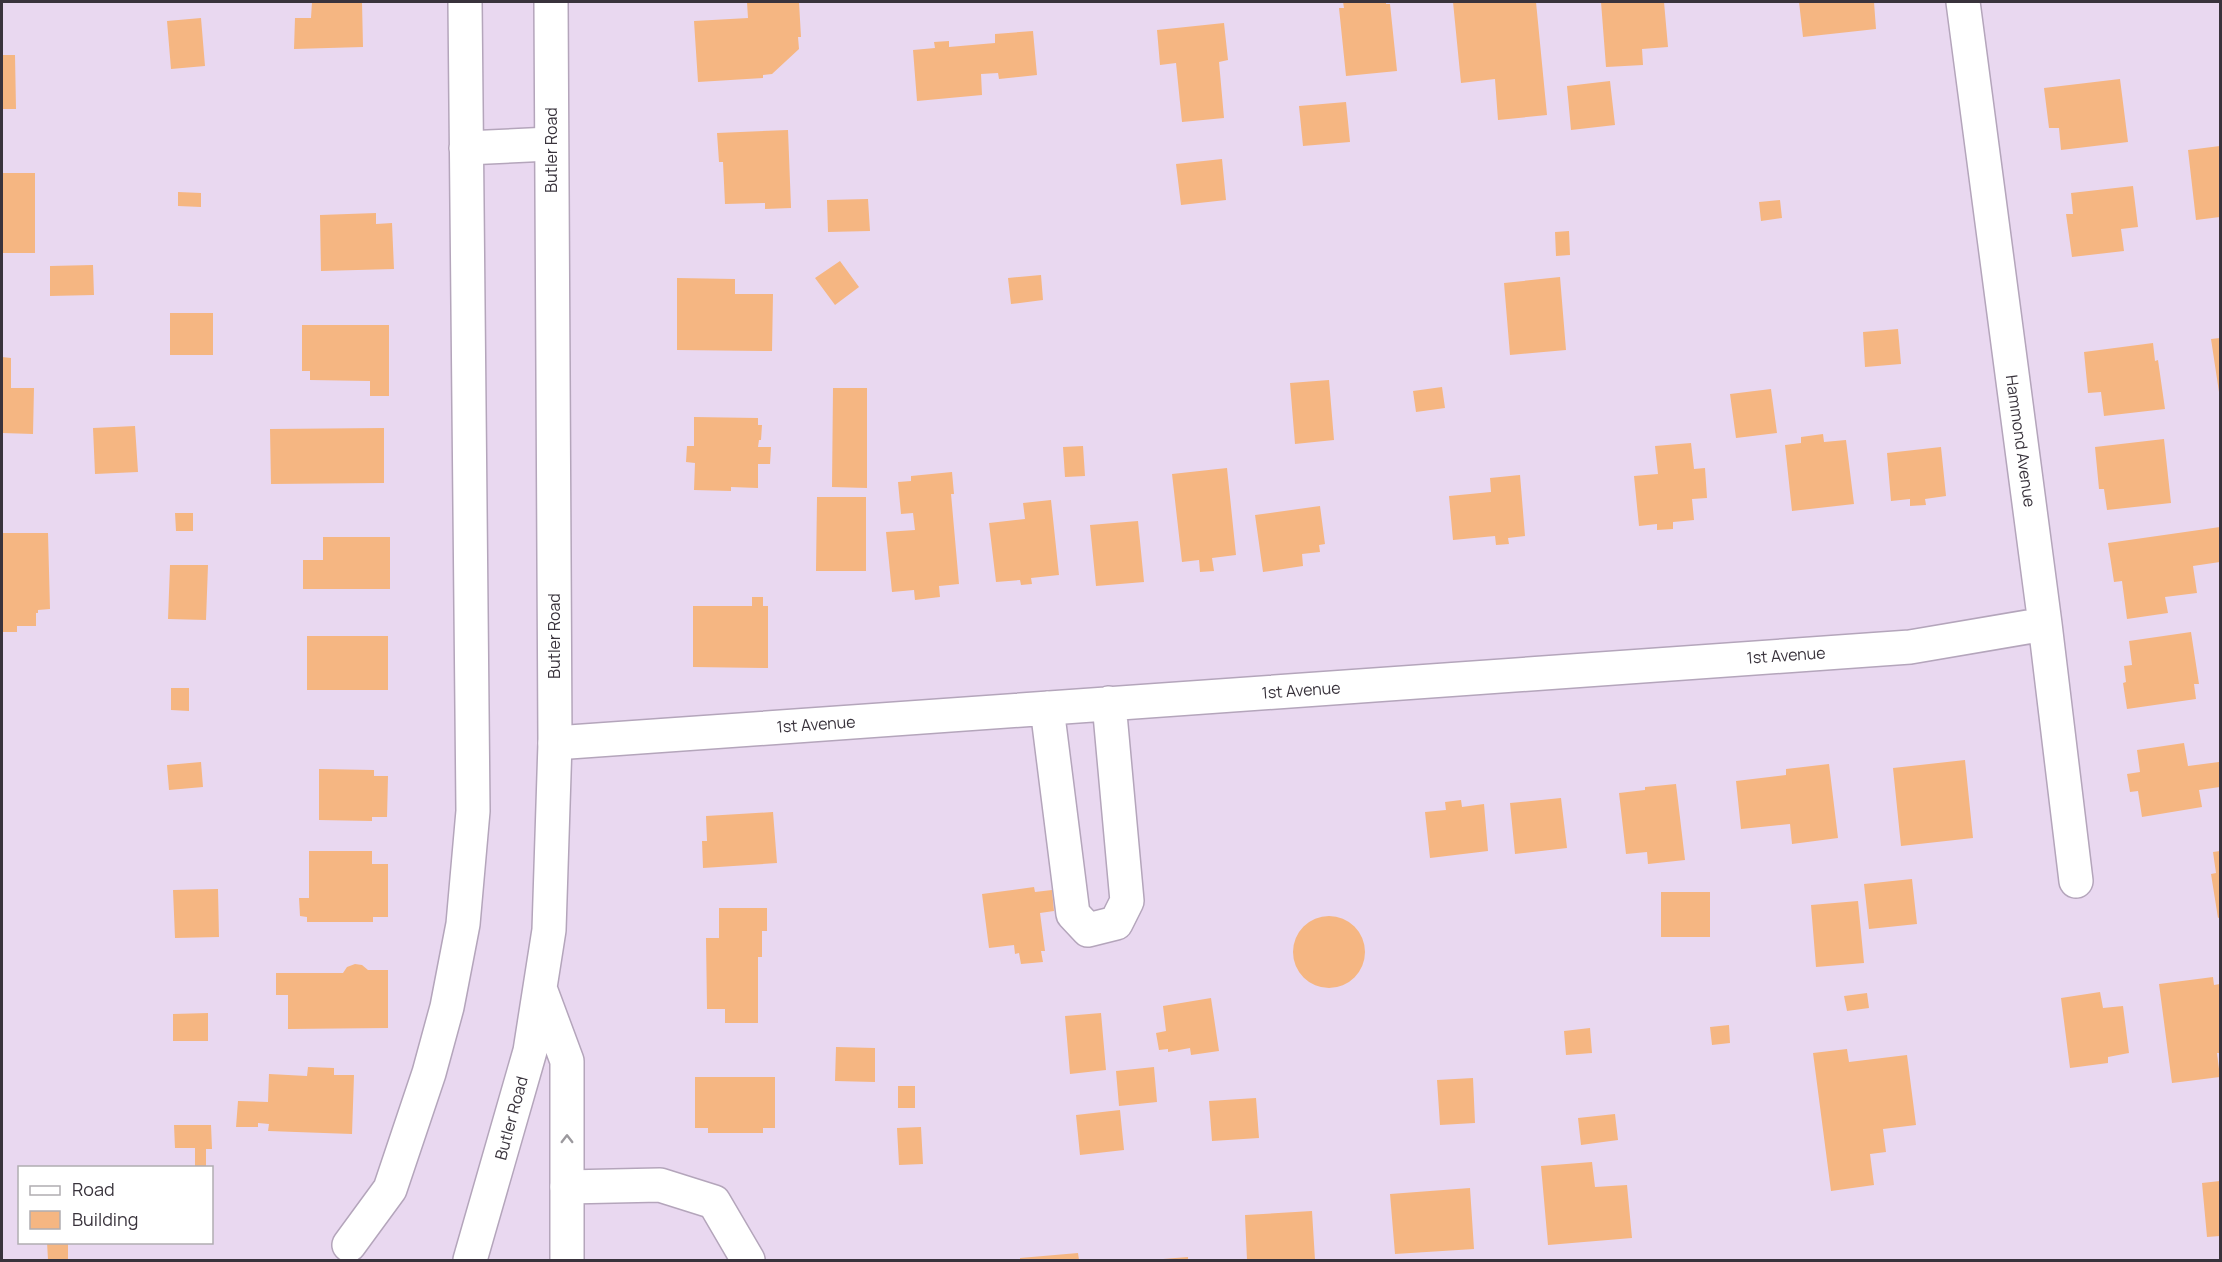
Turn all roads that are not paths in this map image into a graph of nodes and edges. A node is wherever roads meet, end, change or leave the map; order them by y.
1 (465, 2) edge
2 (551, 2) edge
3 (1963, 2) edge
4 (550, 144) junction
5 (466, 148) junction
6 (2045, 624) junction
7 (1109, 703) junction
8 (1047, 708) junction
9 (555, 742) junction
10 (2076, 881) dead end
11 (541, 991) junction
12 (567, 1187) junction
13 (349, 1245) dead end
14 (470, 1260) edge
15 (567, 1260) edge
16 (748, 1260) edge

1 - 5 street
2 - 4 street, Butler Road
3 - 6 street, Hammond Avenue
4 - 5 street
4 - 9 street, Butler Road
5 - 13 street
6 - 7 street, 1st Avenue
6 - 10 street, Hammond Avenue
7 - 8 street, 1st Avenue
7 - 8 street
8 - 9 street, 1st Avenue
9 - 11 street, Butler Road
12 -> 11 street
11 - 14 street, Butler Road
12 - 15 street
12 - 16 street

